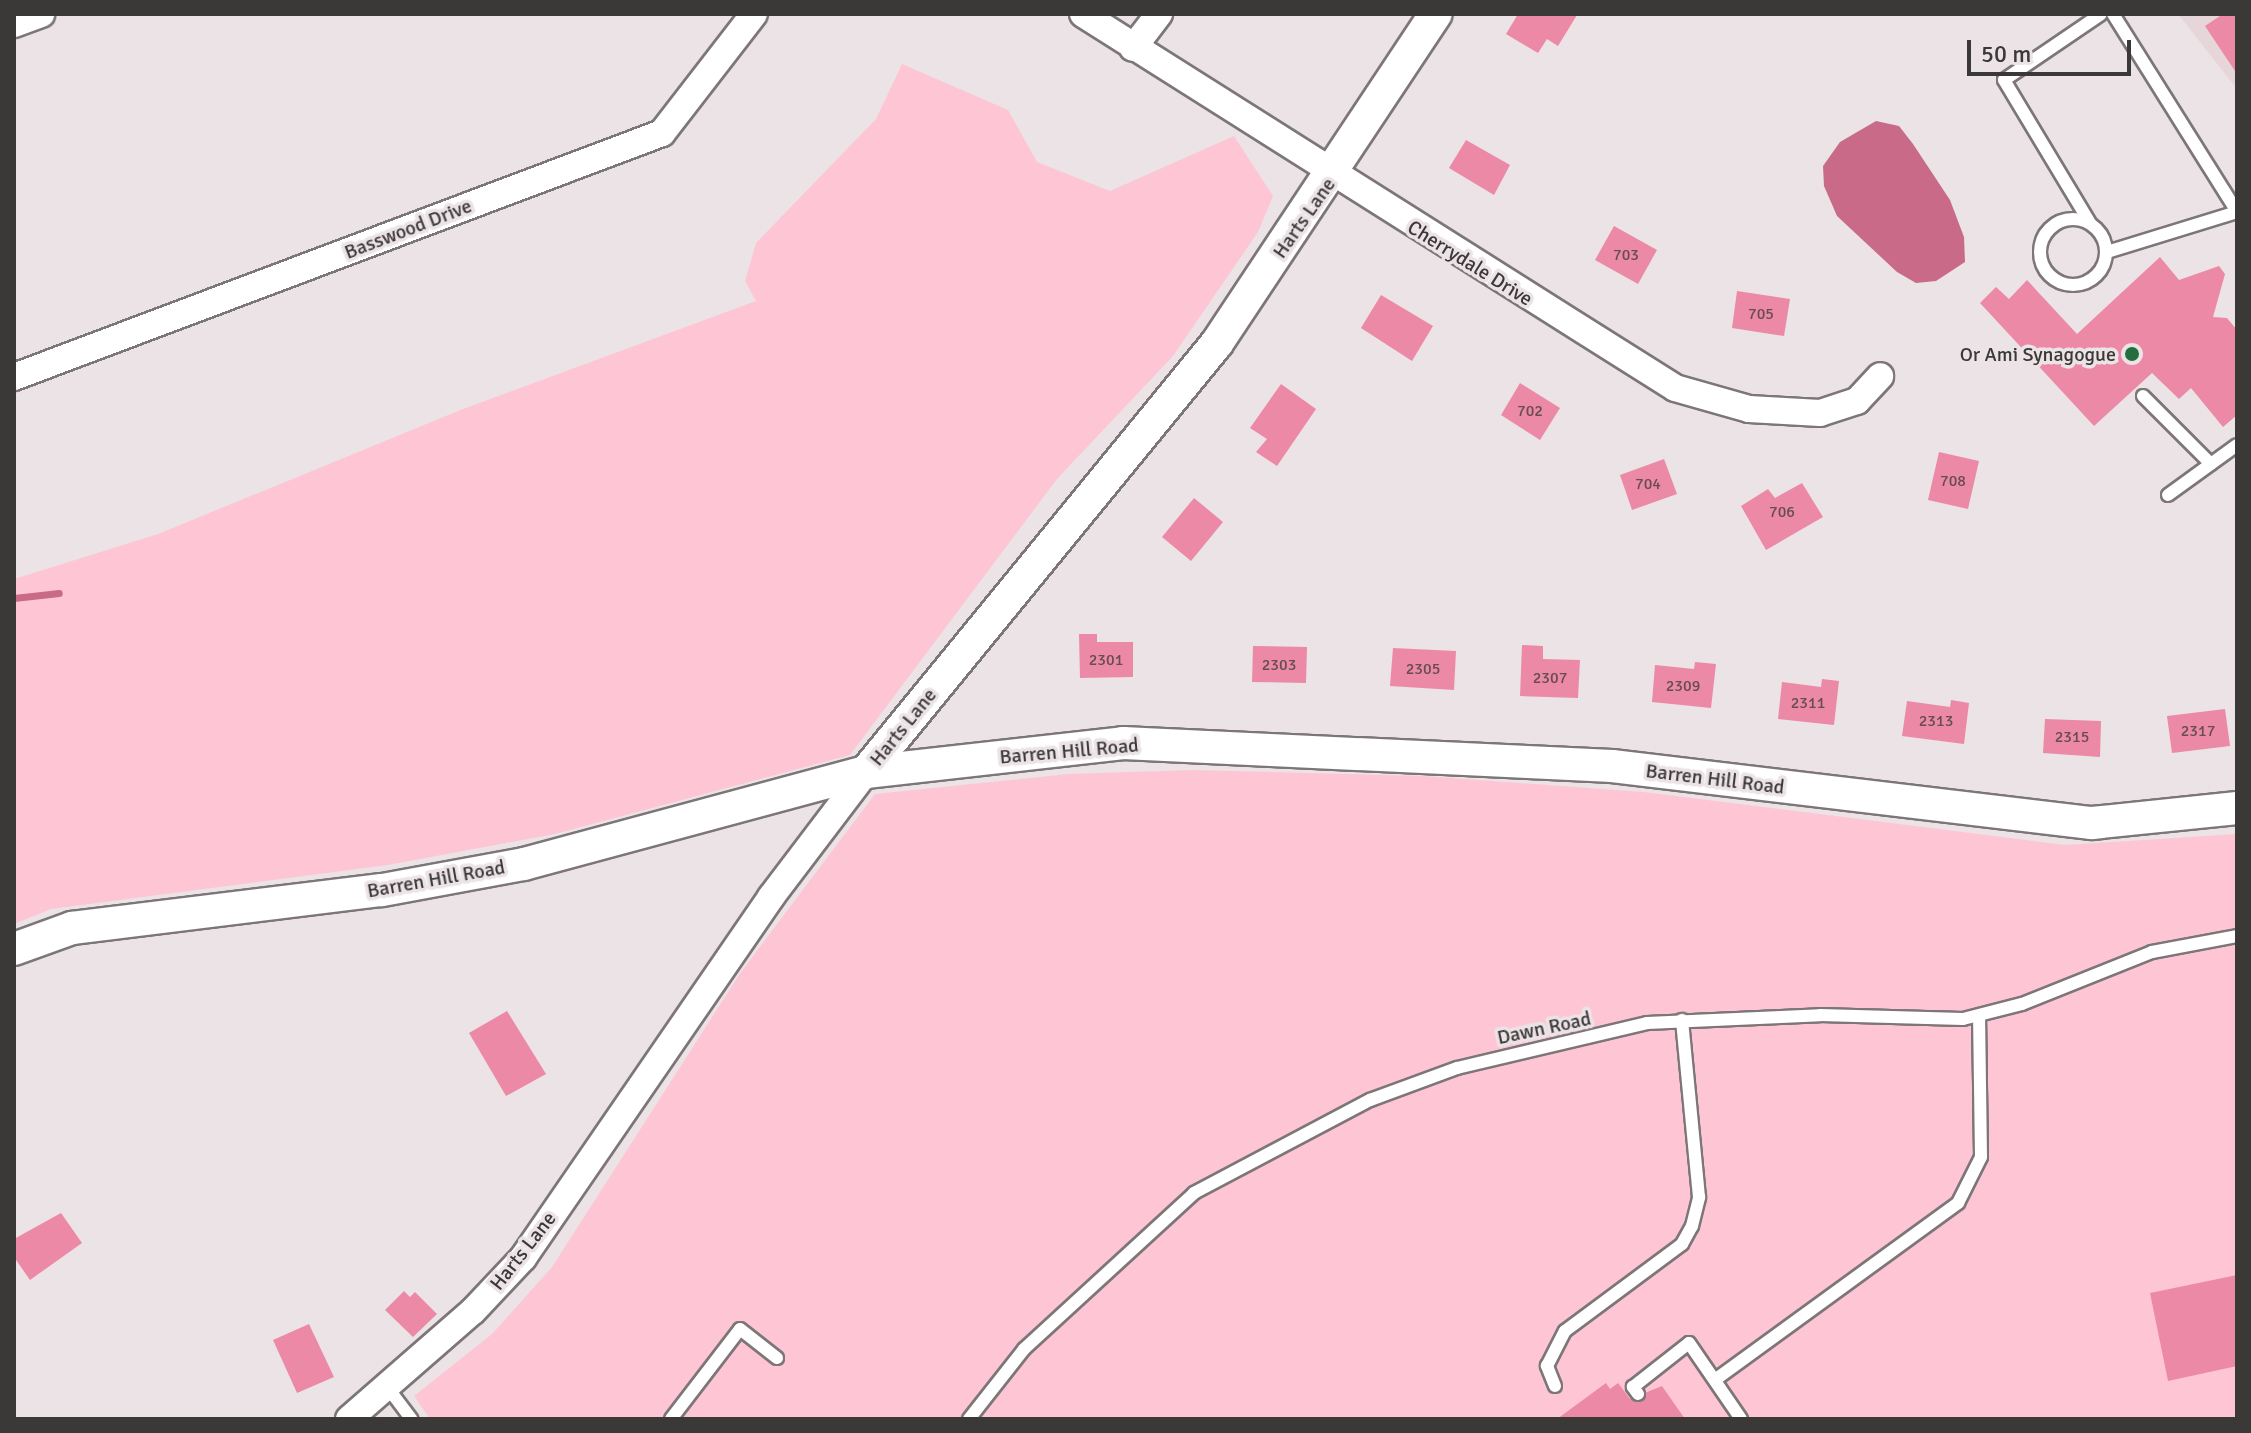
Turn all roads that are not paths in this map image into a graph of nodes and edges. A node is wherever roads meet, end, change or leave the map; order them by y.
1 (41, 14) edge
2 (754, 14) edge
3 (1083, 14) edge
4 (1159, 14) edge
5 (1436, 14) edge
6 (2101, 14) edge
7 (2113, 14) edge
8 (14, 24) edge
9 (1133, 48) junction
10 (1332, 177) junction
11 (2237, 212) edge
12 (2090, 223) junction
13 (2107, 252) junction
14 (1880, 376) dead end
15 (14, 377) edge
16 (2143, 396) dead end
17 (2237, 445) edge
18 (2211, 464) junction
19 (2168, 495) dead end
20 (866, 772) junction
21 (2237, 808) edge
22 (2237, 936) edge
23 (14, 949) edge
24 (1979, 1016) junction
25 (1682, 1020) junction
26 (777, 1358) dead end
27 (1716, 1379) junction
28 (1555, 1386) dead end
29 (388, 1388) junction
30 (1638, 1394) dead end
31 (349, 1419) edge
32 (411, 1419) edge
33 (671, 1419) edge
34 (969, 1419) edge
35 (1741, 1419) edge

1 - 8 street
2 - 15 street, Basswood Drive
3 - 9 street, Cherrydale Drive
4 - 9 street
5 - 10 street, Harts Lane
6 - 12 lane
7 - 11 lane
9 - 10 street, Cherrydale Drive
10 - 14 street, Cherrydale Drive
10 - 20 street, Harts Lane
11 - 13 lane
12 - 13 lane
12 - 13 lane
16 - 18 lane
17 - 18 lane
18 - 19 lane
20 - 21 street, Barren Hill Road
20 - 23 street, Barren Hill Road
20 - 29 street, Harts Lane
22 - 24 lane, Dawn Road
24 - 25 lane, Dawn Road
24 - 27 lane
25 - 28 lane
25 - 34 lane, Dawn Road
26 - 33 lane
27 - 30 lane
27 - 35 lane
29 - 31 street, Harts Lane
29 - 32 lane

